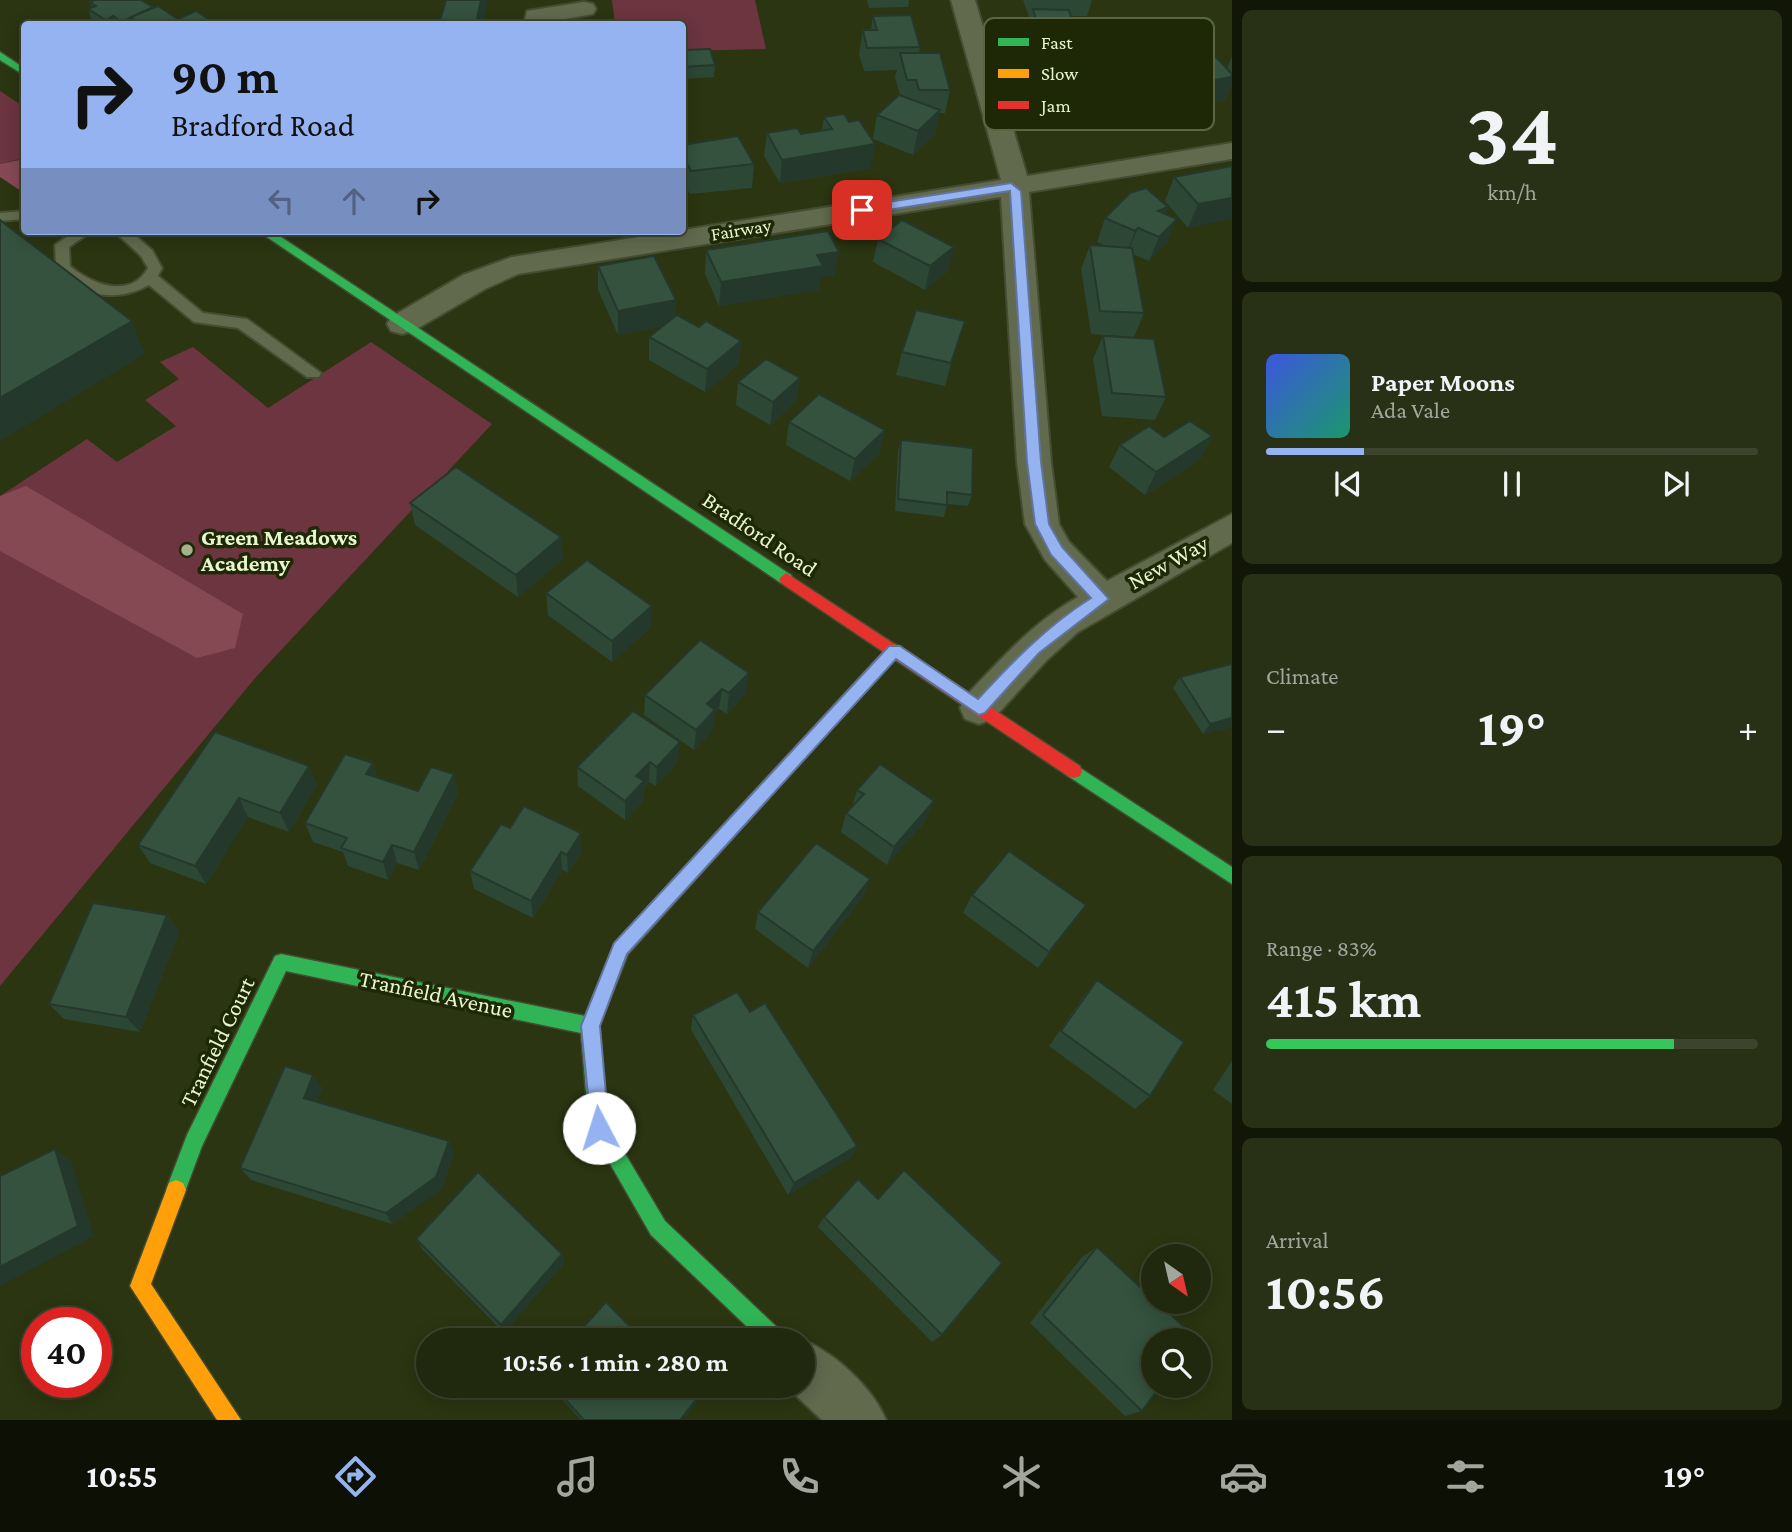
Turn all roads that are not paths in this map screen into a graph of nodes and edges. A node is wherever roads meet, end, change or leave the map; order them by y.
1 (963, 0) edge
2 (584, 9) dead end
3 (536, 21) edge
4 (0, 55) edge
5 (21, 70) edge
6 (984, 75) edge
7 (999, 130) edge
8 (1232, 151) edge
9 (1015, 186) junction
10 (21, 215) edge
11 (0, 217) edge
12 (686, 228) edge
13 (76, 235) edge
14 (125, 235) edge
15 (270, 235) edge
16 (633, 235) edge
17 (563, 244) edge
18 (149, 277) junction
19 (402, 324) junction
20 (313, 373) dead end
21 (1232, 527) edge
22 (1101, 599) junction
23 (894, 650) junction
24 (979, 708) junction
25 (1232, 876) edge
26 (281, 962) joint
27 (590, 1026) junction
28 (763, 1328) edge
29 (815, 1377) edge
30 (230, 1420) edge
31 (860, 1420) edge

1 - 6 street
2 - 3 street
4 - 5 main road
7 - 9 street
8 - 9 street, Fairway
9 - 12 street, Fairway
9 - 22 street
10 - 11 lane
13 - 18 lane
14 - 18 lane
15 - 19 main road, Bradford Road
16 - 17 street, Fairway
17 - 19 street, Fairway
18 - 20 lane
19 - 23 main road, Bradford Road
21 - 22 street, New Way
22 - 24 street, New Way
23 - 24 main road, Bradford Road
23 - 27 main road
24 - 25 main road, Bradford Road
26 - 27 main road, Tranfield Avenue
26 - 30 main road, Tranfield Court
27 - 28 main road
29 - 31 street

